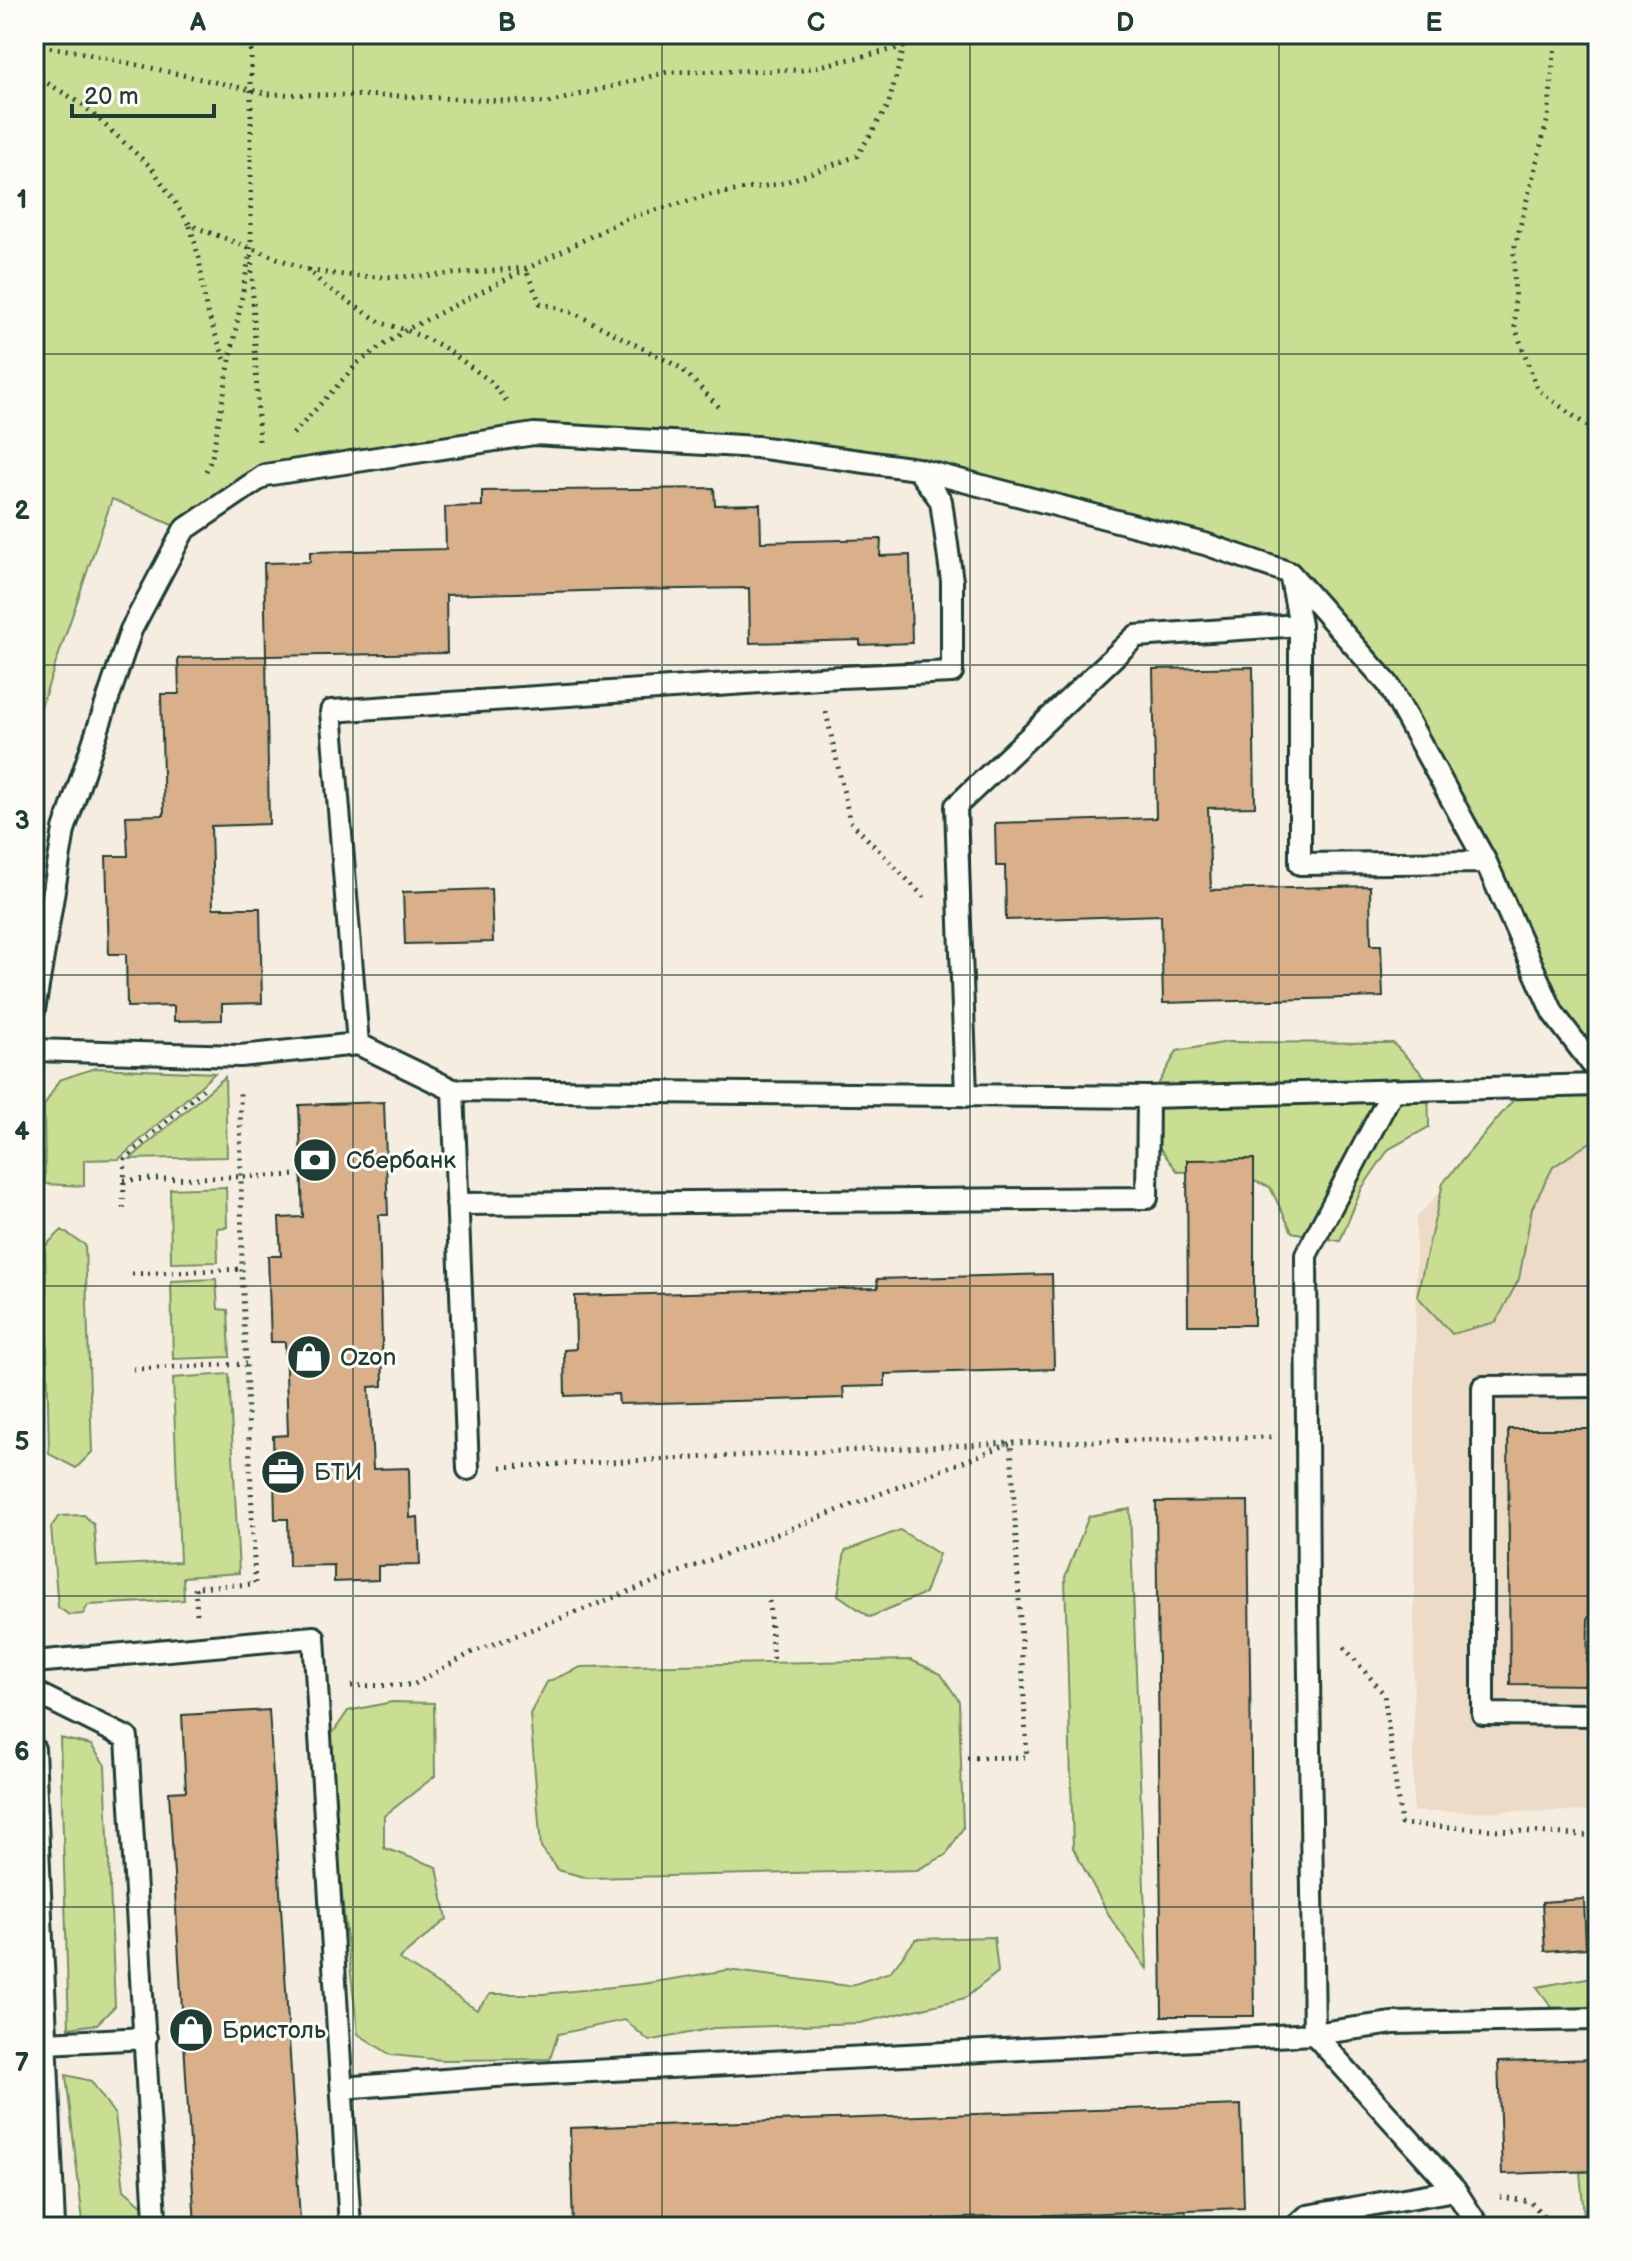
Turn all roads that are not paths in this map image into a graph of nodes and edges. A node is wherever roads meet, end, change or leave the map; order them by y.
1 (917, 469) junction
2 (1290, 573) junction
3 (1300, 625) junction
4 (1486, 862) junction
5 (34, 1010) edge
6 (358, 1044) junction
7 (34, 1050) edge
8 (1598, 1072) edge
9 (1598, 1085) edge
10 (453, 1090) junction
11 (1393, 1090) junction
12 (966, 1096) junction
13 (1148, 1097) junction
14 (457, 1204) junction
15 (1598, 1386) edge
16 (468, 1469) road end
17 (34, 1662) edge
18 (34, 1692) edge
19 (1598, 1715) edge
20 (34, 1749) edge
21 (1598, 2019) edge
22 (1314, 2034) junction
23 (146, 2038) junction
24 (46, 2043) junction
25 (342, 2088) junction
26 (1455, 2190) junction
27 (155, 2218) dead end
28 (53, 2227) edge
29 (350, 2227) edge
30 (1295, 2227) edge
31 (1479, 2227) edge

1 - 2 lane
1 - 5 lane
1 - 6 lane
2 - 3 lane
2 - 4 lane
3 - 4 lane
3 - 12 lane
4 - 8 lane
6 - 7 lane
6 - 10 lane
9 - 11 lane
10 - 12 lane
10 - 14 lane
11 - 13 lane
11 - 22 lane
12 - 13 lane
13 - 14 lane
14 - 16 lane
15 - 19 lane
17 - 25 lane
18 - 23 lane
20 - 24 lane
21 - 22 lane
22 - 25 lane
22 - 26 lane
23 - 24 lane
23 - 27 lane
24 - 28 lane
25 - 29 lane
26 - 30 lane
26 - 31 lane

